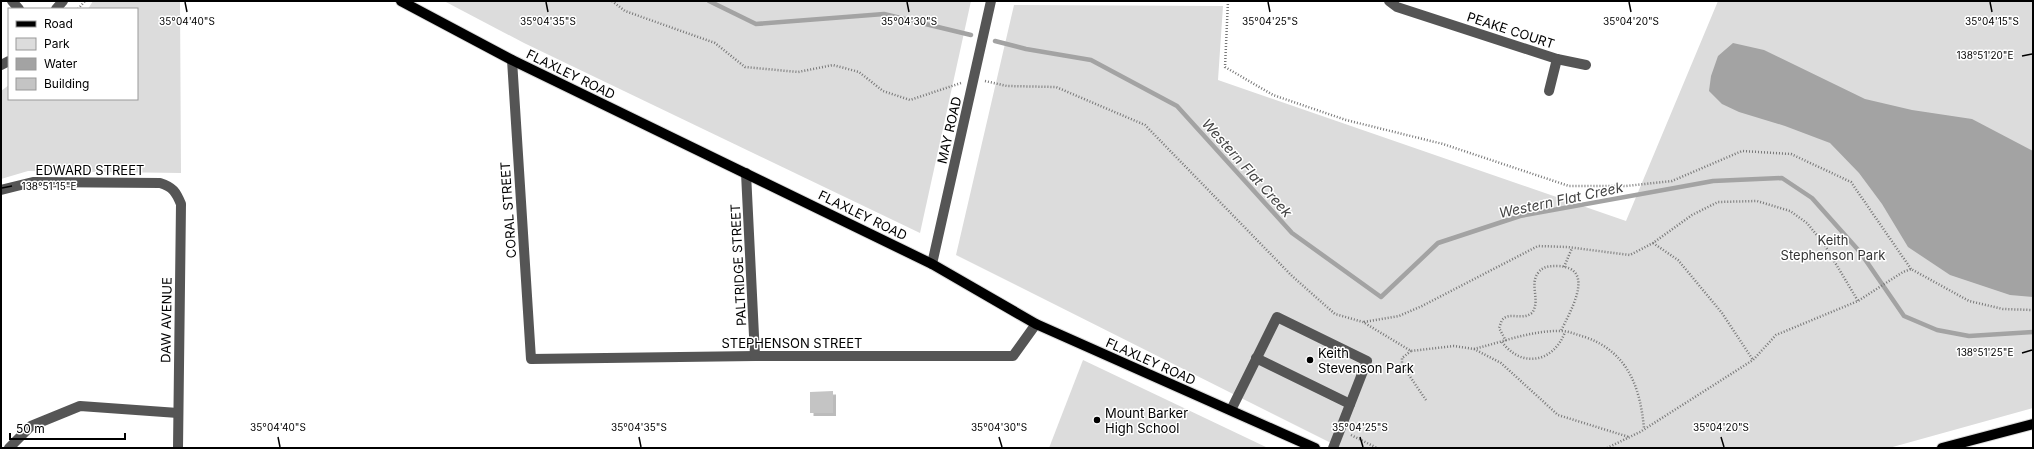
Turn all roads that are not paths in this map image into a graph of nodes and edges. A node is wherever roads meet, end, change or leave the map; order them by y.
1 (401, 1) edge
2 (991, 1) edge
3 (1389, 1) edge
4 (1557, 59) junction
5 (512, 60) junction
6 (1586, 65) dead end
7 (1549, 91) dead end
8 (746, 173) junction
9 (1, 190) edge
10 (176, 192) joint
11 (932, 264) junction
12 (1036, 324) junction
13 (755, 356) junction
14 (1256, 358) junction
15 (531, 359) joint
16 (1350, 404) junction
17 (1231, 410) junction
18 (178, 413) junction
19 (2033, 424) edge
20 (9, 448) edge
21 (178, 448) edge
22 (1315, 448) edge
23 (1333, 448) edge
24 (1942, 448) edge

1 - 5 main road, FLAXLEY ROAD
2 - 11 street, MAY ROAD
3 - 4 street, PEAKE COURT
4 - 6 street, PEAKE COURT
4 - 7 street, PEAKE COURT
5 - 8 main road, FLAXLEY ROAD
5 - 15 street, CORAL STREET
8 - 11 main road, FLAXLEY ROAD
8 - 13 street, PALTRIDGE STREET
9 - 10 street, EDWARD STREET
10 - 18 street, DAW AVENUE
11 - 12 main road, FLAXLEY ROAD
12 - 13 street, STEPHENSON STREET
12 - 17 main road, FLAXLEY ROAD
13 - 15 street, STEPHENSON STREET
14 - 16 street
14 - 16 street
14 - 17 street
16 - 23 street
17 - 22 main road, FLAXLEY ROAD
18 - 20 street
18 - 21 street, DAW AVENUE
19 - 24 main road

